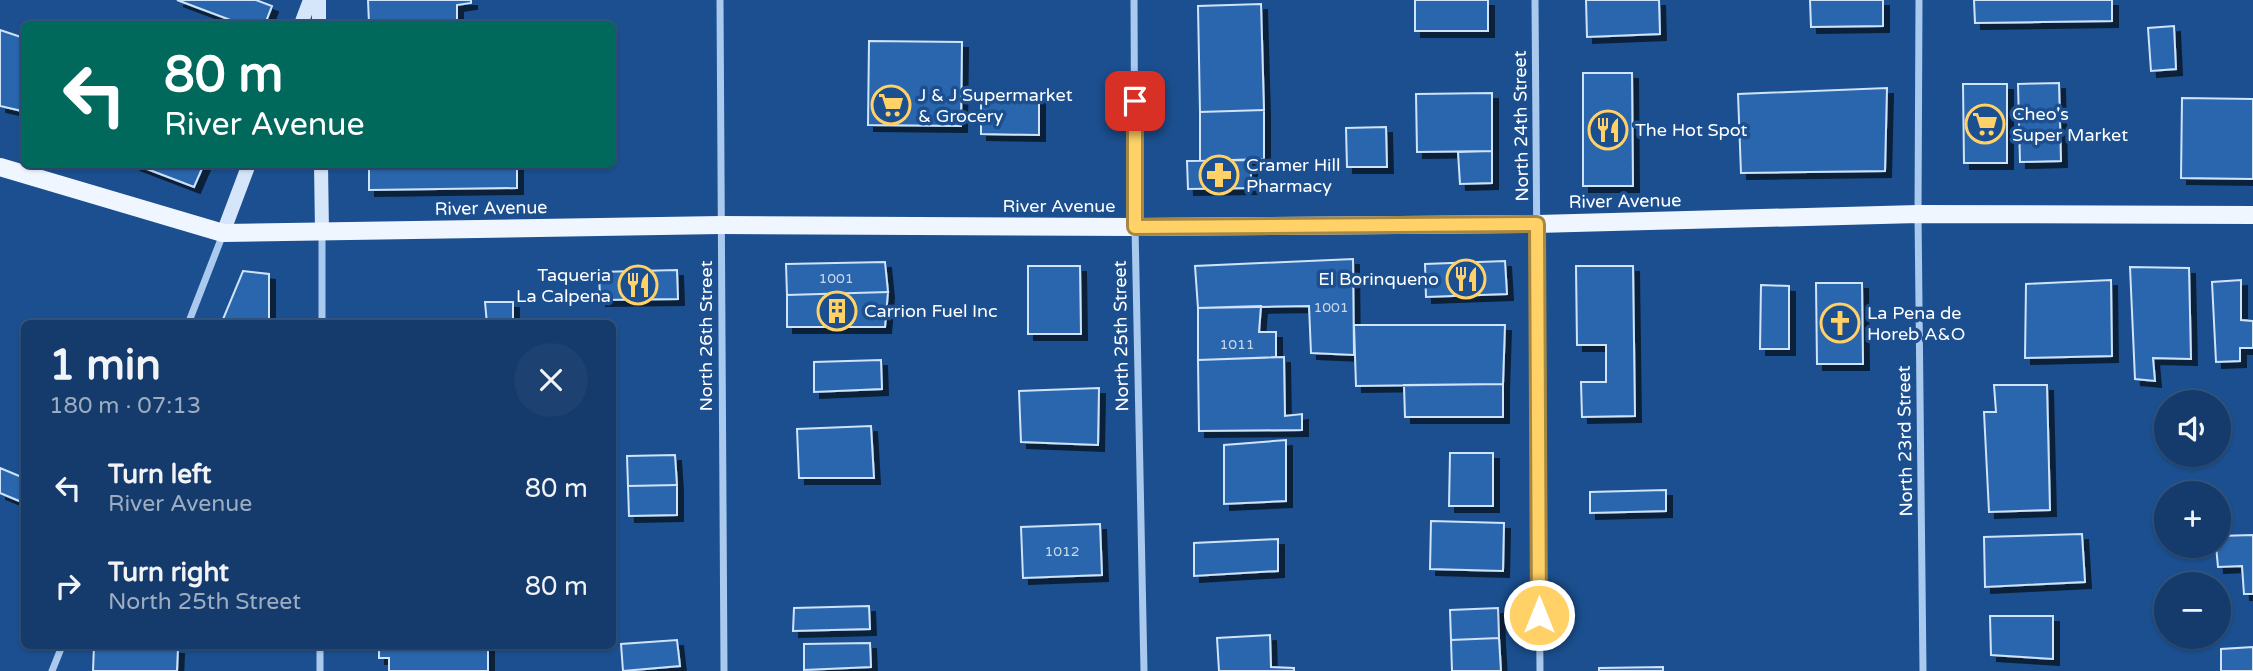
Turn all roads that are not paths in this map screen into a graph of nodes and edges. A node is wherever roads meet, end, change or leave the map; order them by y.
1 (310, 0) edge
2 (318, 0) edge
3 (720, 0) edge
4 (1134, 0) edge
5 (1535, 0) edge
6 (1919, 0) edge
7 (302, 21) edge
8 (319, 21) edge
9 (0, 167) edge
10 (247, 168) edge
11 (321, 168) edge
12 (1918, 214) junction
13 (2253, 215) edge
14 (1537, 224) junction
15 (721, 225) junction
16 (1135, 227) junction
17 (322, 232) junction
18 (223, 233) junction
19 (190, 320) edge
20 (322, 320) edge
21 (61, 649) edge
22 (320, 649) edge
23 (52, 671) edge
24 (320, 671) edge
25 (724, 671) edge
26 (1144, 671) edge
27 (1539, 671) edge
28 (1923, 671) edge

1 - 7 main road
2 - 8 main road
3 - 15 street, North 26th Street
4 - 16 street, North 25th Street
5 - 14 street, North 24th Street
6 - 12 street, North 23rd Street
9 - 18 main road, River Avenue
10 - 18 main road
11 - 17 main road
12 - 13 main road, River Avenue
12 - 14 main road, River Avenue
12 - 28 street, North 23rd Street
14 - 16 main road, River Avenue
14 - 27 street, North 24th Street
15 - 16 main road, River Avenue
15 - 17 main road, River Avenue
15 - 25 street, North 26th Street
16 - 26 street, North 25th Street
17 - 18 main road, River Avenue
17 - 20 street
18 - 19 street
21 - 23 street
22 - 24 street

